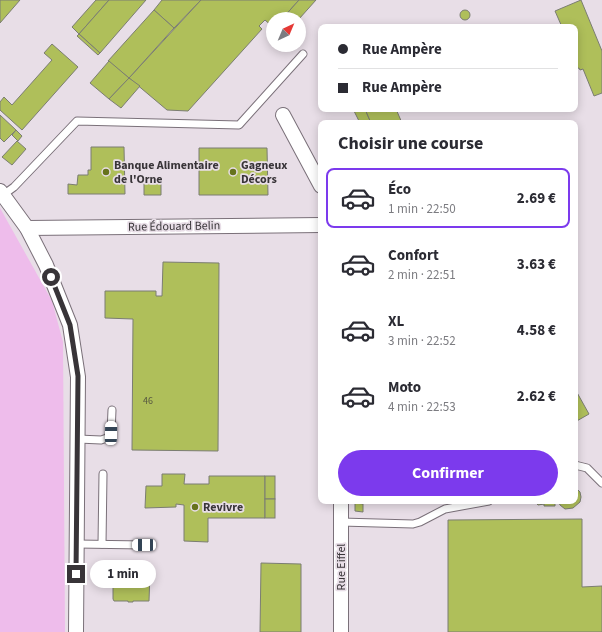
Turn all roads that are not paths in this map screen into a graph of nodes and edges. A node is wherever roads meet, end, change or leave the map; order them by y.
1 (303, 54) dead end
2 (284, 115) dead end
3 (318, 180) edge
4 (2, 193) edge
5 (318, 225) edge
6 (27, 228) junction
7 (112, 410) dead end
8 (78, 439) junction
9 (578, 466) edge
10 (103, 474) dead end
11 (602, 483) edge
12 (341, 504) edge
13 (473, 504) edge
14 (341, 522) junction
15 (76, 544) junction
16 (102, 544) junction
17 (144, 545) dead end
18 (76, 632) edge
19 (341, 632) edge

1 - 4 lane
2 - 3 street
4 - 6 street
5 - 6 street, Rue Édouard Belin
6 - 8 street
7 - 8 lane
8 - 15 street
9 - 11 lane
10 - 16 lane
12 - 14 street, Rue Eiffel
13 - 14 lane
14 - 19 street, Rue Eiffel
15 - 16 lane
15 - 18 street
16 - 17 lane

